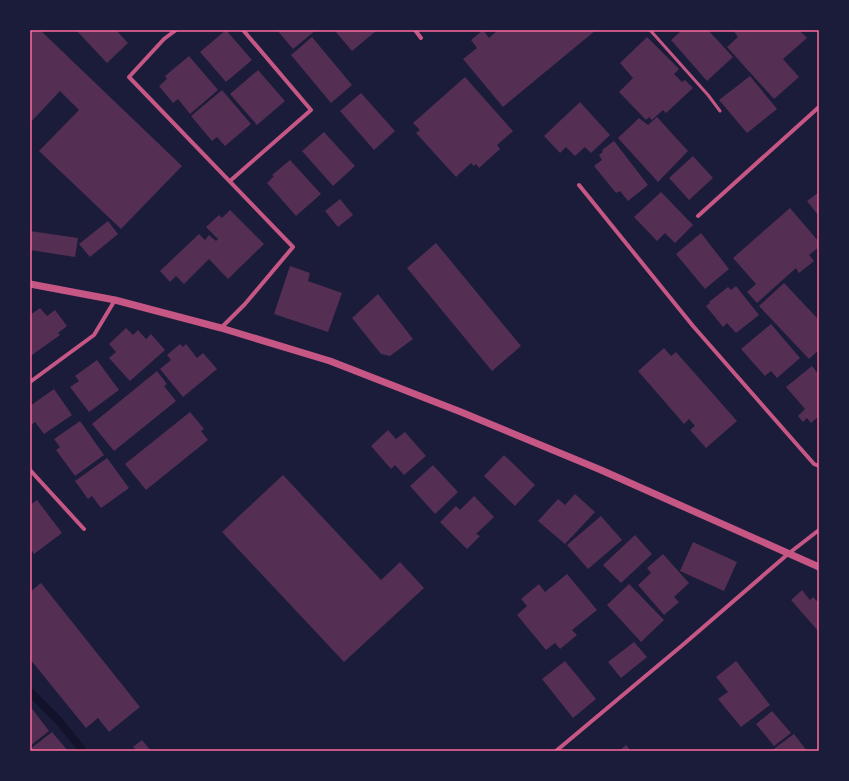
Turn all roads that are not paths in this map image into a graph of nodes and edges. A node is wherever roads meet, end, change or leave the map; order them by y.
1 (176, 30) edge
2 (242, 30) edge
3 (415, 30) edge
4 (650, 30) edge
5 (421, 38) dead end
6 (819, 107) edge
7 (720, 111) dead end
8 (230, 181) junction
9 (579, 185) dead end
10 (698, 216) dead end
11 (30, 284) edge
12 (115, 300) junction
13 (221, 328) junction
14 (30, 382) edge
15 (819, 466) edge
16 (30, 470) edge
17 (84, 529) dead end
18 (819, 530) edge
19 (788, 554) junction
20 (819, 567) edge
21 (556, 751) edge

1 - 8 street
2 - 8 street
3 - 5 street
4 - 7 lane
6 - 10 street
8 - 13 street
9 - 15 street
11 - 12 street
12 - 13 street
12 - 14 street
13 - 19 street
16 - 17 street
18 - 19 street
19 - 20 street
19 - 21 street

